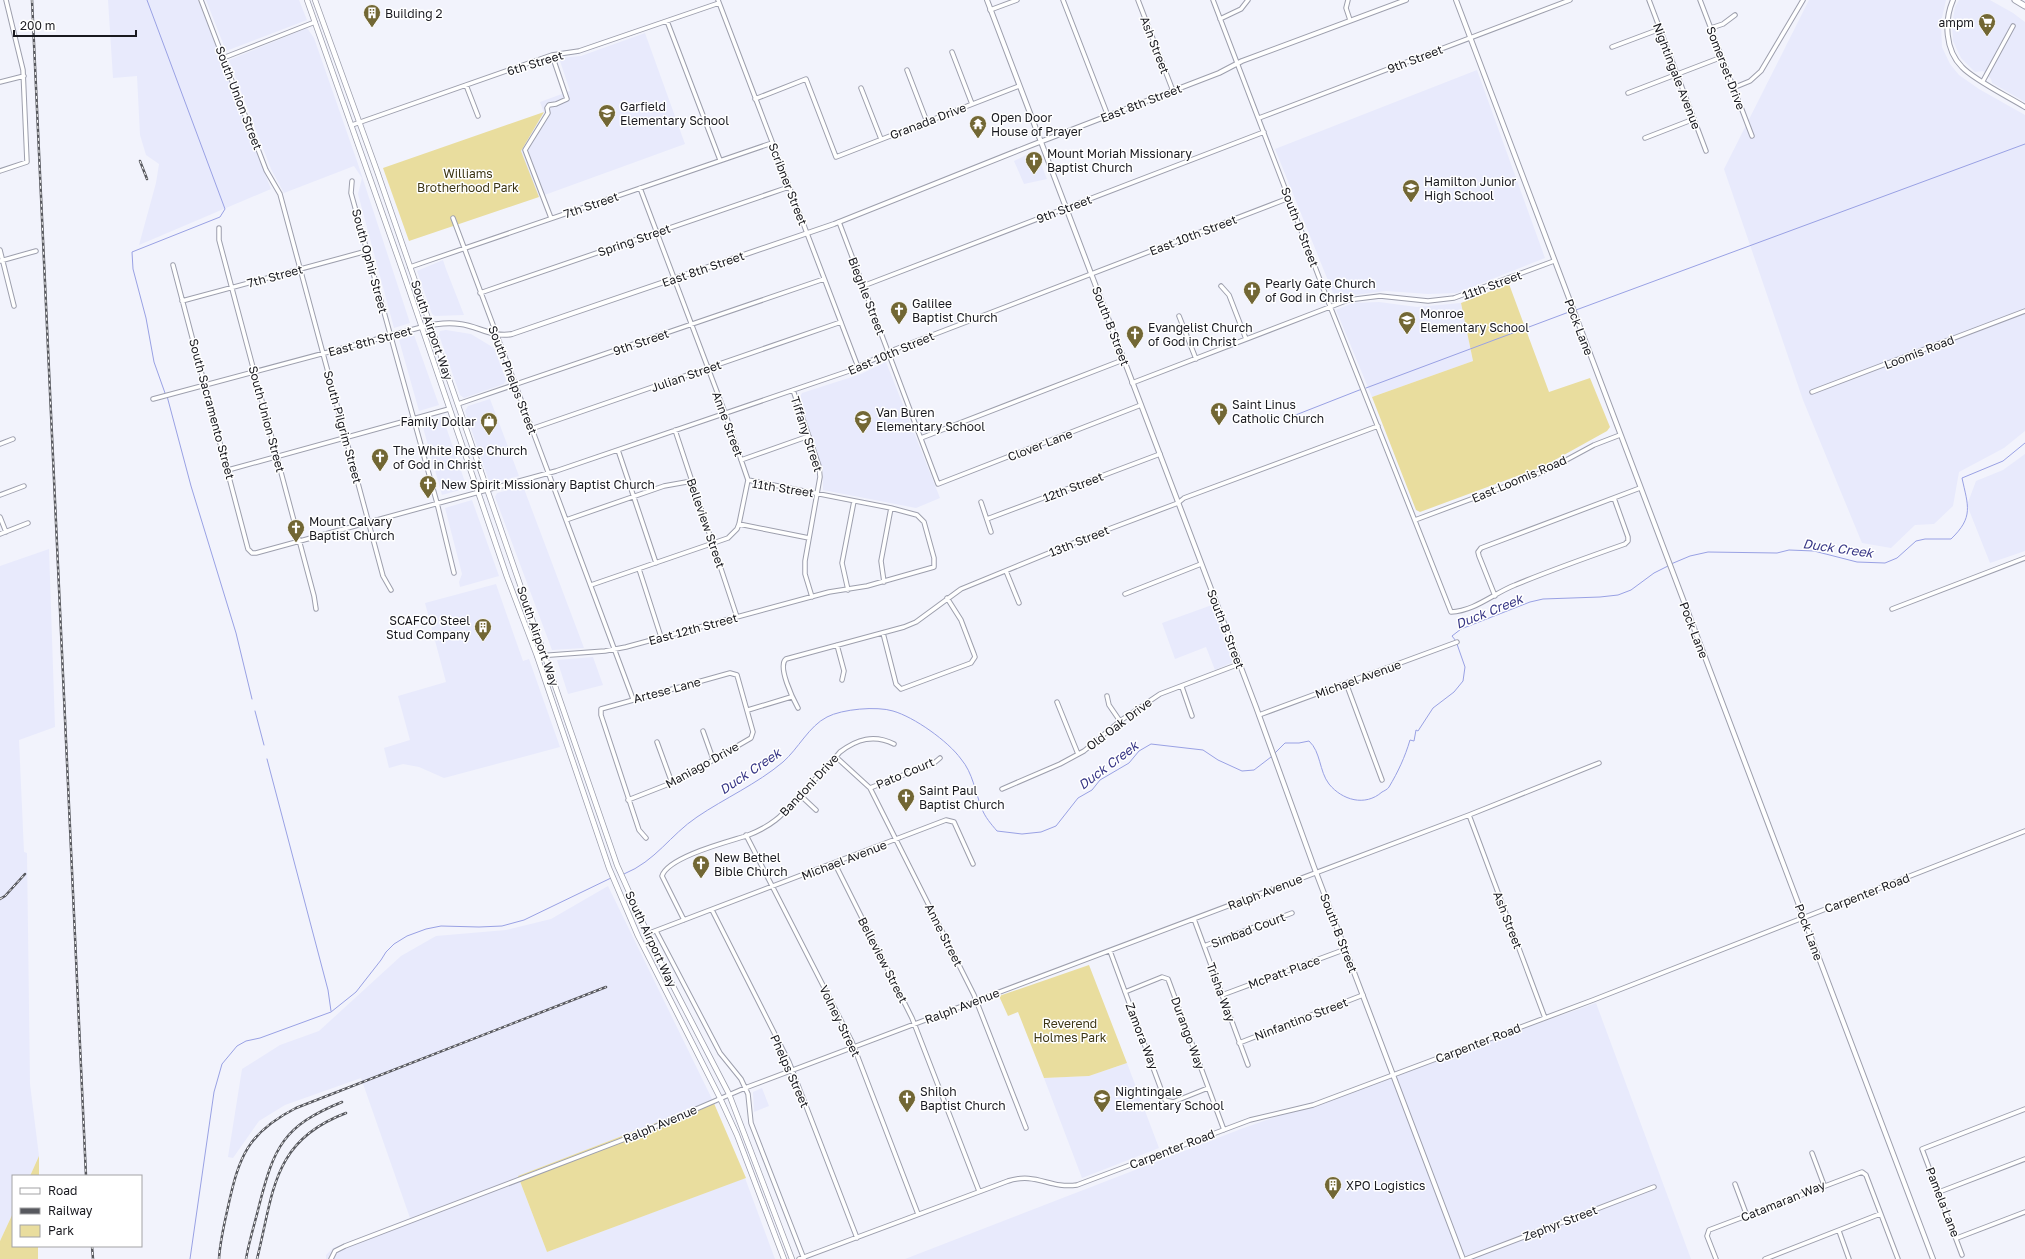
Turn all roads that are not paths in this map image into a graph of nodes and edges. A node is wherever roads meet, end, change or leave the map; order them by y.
1 (6, 0) edge
2 (201, 0) edge
3 (307, 0) edge
4 (316, 0) edge
5 (986, 0) edge
6 (1017, 0) edge
7 (1063, 0) edge
8 (1138, 0) edge
9 (1213, 0) edge
10 (1248, 0) edge
11 (1348, 0) edge
12 (1406, 0) edge
13 (1456, 0) edge
14 (1570, 0) edge
15 (1649, 0) edge
16 (1700, 0) edge
17 (1803, 0) edge
18 (1952, 0) edge
19 (2015, 0) edge
20 (718, 2) edge
21 (2025, 6) edge
22 (990, 10) junction
23 (1735, 15) dead end
24 (1220, 19) junction
25 (1350, 20) junction
26 (667, 21) junction
27 (315, 22) junction
28 (2013, 26) dead end
29 (1711, 28) junction
30 (1660, 29) junction
31 (1470, 38) junction
32 (1612, 47) dead end
33 (952, 52) dead end
34 (552, 55) junction
35 (1722, 57) junction
36 (223, 58) junction
37 (1238, 63) junction
38 (907, 70) dead end
39 (1677, 74) junction
40 (24, 76) junction
41 (1983, 81) junction
42 (0, 82) edge
43 (466, 85) junction
44 (1019, 86) junction
45 (861, 88) dead end
46 (1734, 88) junction
47 (1173, 91) junction
48 (1628, 93) dead end
49 (756, 99) junction
50 (972, 104) junction
51 (2025, 107) edge
52 (478, 116) dead end
53 (1108, 116) junction
54 (1259, 118) junction
55 (1694, 119) junction
56 (360, 122) junction
57 (927, 122) junction
58 (352, 125) junction
59 (1264, 132) junction
60 (1752, 136) dead end
61 (1645, 138) dead end
62 (881, 140) junction
63 (772, 142) junction
64 (1040, 142) junction
65 (1706, 151) dead end
66 (720, 160) junction
67 (0, 170) edge
68 (352, 181) dead end
69 (789, 186) junction
70 (640, 188) junction
71 (280, 194) joint
72 (1289, 198) junction
73 (1065, 208) junction
74 (453, 218) dead end
75 (551, 218) junction
76 (839, 222) junction
77 (219, 228) dead end
78 (656, 232) junction
79 (807, 233) junction
80 (463, 248) junction
81 (0, 250) edge
82 (36, 251) dead end
83 (367, 251) junction
84 (1, 260) edge
85 (1554, 262) junction
86 (173, 265) dead end
87 (410, 267) junction
88 (300, 269) junction
89 (1091, 274) junction
90 (674, 279) junction
91 (824, 279) junction
92 (863, 286) junction
93 (1221, 286) dead end
94 (231, 288) junction
95 (480, 293) junction
96 (182, 301) junction
97 (14, 306) dead end
98 (1330, 306) junction
99 (2025, 311) edge
100 (1179, 316) dead end
101 (841, 322) junction
102 (429, 325) junction
103 (691, 325) junction
104 (422, 327) junction
105 (391, 335) junction
106 (496, 335) junction
107 (1246, 339) junction
108 (889, 352) junction
109 (323, 353) junction
110 (1196, 359) junction
111 (1123, 360) junction
112 (858, 367) junction
113 (708, 368) junction
114 (254, 372) junction
115 (1132, 383) junction
116 (205, 385) junction
117 (514, 385) junction
118 (793, 390) junction
119 (1812, 392) dead end
120 (153, 399) dead end
121 (458, 404) junction
122 (1141, 405) junction
123 (449, 409) junction
124 (725, 413) junction
125 (414, 419) junction
126 (1378, 426) junction
127 (531, 429) junction
128 (675, 430) junction
129 (1620, 435) junction
130 (809, 436) junction
131 (346, 438) junction
132 (921, 438) junction
133 (13, 439) dead end
134 (0, 444) edge
135 (618, 450) junction
136 (1160, 454) junction
137 (277, 456) junction
138 (741, 460) junction
139 (228, 470) junction
140 (548, 473) junction
141 (748, 480) junction
142 (692, 481) junction
143 (938, 484) joint
144 (24, 486) dead end
145 (1640, 488) junction
146 (487, 489) junction
147 (478, 492) junction
148 (818, 493) junction
149 (0, 496) edge
150 (634, 496) junction
151 (1614, 498) junction
152 (854, 500) junction
153 (981, 502) dead end
154 (437, 503) junction
155 (1178, 503) junction
156 (891, 508) junction
157 (0, 517) edge
158 (987, 519) junction
159 (566, 520) junction
160 (1415, 520) junction
161 (368, 522) junction
162 (28, 523) dead end
163 (739, 524) junction
164 (6, 532) junction
165 (991, 532) dead end
166 (0, 534) edge
167 (809, 538) junction
168 (300, 540) junction
169 (713, 544) junction
170 (252, 553) joint
171 (2025, 558) edge
172 (656, 563) junction
173 (1201, 564) junction
174 (639, 569) junction
175 (1006, 571) junction
176 (454, 573) dead end
177 (884, 582) junction
178 (591, 585) junction
179 (391, 590) dead end
180 (848, 590) junction
181 (1125, 594) dead end
182 (1495, 596) junction
183 (812, 597) junction
184 (947, 598) junction
185 (1018, 603) dead end
186 (316, 609) dead end
187 (1892, 609) dead end
188 (737, 617) junction
189 (883, 633) junction
190 (661, 638) junction
191 (1456, 642) dead end
192 (837, 646) junction
193 (615, 649) junction
194 (544, 655) junction
195 (537, 656) junction
196 (1239, 664) junction
197 (842, 680) dead end
198 (1346, 683) junction
199 (1182, 687) junction
200 (1107, 696) dead end
201 (791, 697) junction
202 (633, 699) junction
203 (1057, 702) dead end
204 (798, 708) dead end
205 (748, 710) junction
206 (1259, 715) junction
207 (1192, 716) dead end
208 (1120, 721) junction
209 (703, 731) dead end
210 (657, 742) dead end
211 (894, 744) dead end
212 (1078, 754) junction
213 (836, 757) junction
214 (940, 758) dead end
215 (713, 759) junction
216 (1599, 763) dead end
217 (1382, 780) dead end
218 (672, 783) junction
219 (870, 788) junction
220 (1002, 789) dead end
221 (800, 795) junction
222 (628, 800) junction
223 (816, 810) dead end
224 (1469, 815) junction
225 (2025, 831) edge
226 (746, 836) junction
227 (646, 838) dead end
228 (896, 840) junction
229 (834, 864) junction
230 (973, 864) dead end
231 (1317, 873) junction
232 (774, 887) junction
233 (712, 910) junction
234 (1292, 913) dead end
235 (1803, 917) junction
236 (1194, 919) junction
237 (684, 920) junction
238 (656, 931) junction
239 (647, 934) junction
240 (1204, 946) junction
241 (1346, 949) junction
242 (1110, 951) junction
243 (1125, 992) junction
244 (1222, 995) junction
245 (1363, 995) junction
246 (977, 1001) junction
247 (1545, 1018) junction
248 (915, 1024) junction
249 (1239, 1042) junction
250 (854, 1047) junction
251 (1248, 1065) dead end
252 (792, 1070) junction
253 (1393, 1074) junction
254 (745, 1088) junction
255 (1208, 1088) junction
256 (729, 1094) junction
257 (720, 1098) junction
258 (2025, 1109) edge
259 (1026, 1128) dead end
260 (1224, 1130) junction
261 (1812, 1153) dead end
262 (2025, 1159) edge
263 (1735, 1184) dead end
264 (1824, 1185) junction
265 (1654, 1187) dead end
266 (979, 1191) junction
267 (1939, 1192) junction
268 (2025, 1212) edge
269 (918, 1214) junction
270 (1880, 1214) junction
271 (1747, 1216) junction
272 (1839, 1231) junction
273 (857, 1238) junction
274 (1957, 1238) junction
275 (1962, 1255) dead end
276 (331, 1259) edge
277 (784, 1259) edge
278 (792, 1259) edge
279 (802, 1259) edge
280 (1463, 1259) edge
281 (1466, 1259) edge
282 (1716, 1259) edge
283 (1764, 1259) edge
284 (1849, 1259) edge
285 (1898, 1259) edge
286 (1933, 1259) edge

1 - 40 street
2 - 36 street, South Union Street
3 - 27 main road, South Airport Way
4 - 56 main road, South Airport Way
5 - 22 street, South B Street
6 - 22 street
7 - 53 street
8 - 47 street, Ash Street
9 - 24 street, South D Street
10 - 24 street
11 - 25 street
12 - 25 street, East 8th Street
13 - 31 street, Pock Lane
14 - 31 street, 9th Street
15 - 30 street, Nightingale Avenue
16 - 29 street, Somerset Drive
17 - 46 street
18 - 41 street
19 - 21 main road
20 - 26 street, 6th Street
20 - 49 street, Scribner Street
22 - 44 street, South B Street
23 - 29 street
24 - 37 street, South D Street
25 - 37 street, East 8th Street
26 - 34 street, 6th Street
26 - 66 street
27 - 36 street
27 - 58 main road, South Airport Way
28 - 41 street
29 - 35 street, Somerset Drive
30 - 32 street
30 - 39 street, Nightingale Avenue
31 - 54 street, 9th Street
31 - 85 street, Pock Lane
33 - 50 street
34 - 43 street, 6th Street
34 - 75 street
35 - 39 street
35 - 46 street, Somerset Drive
36 - 71 street, South Union Street
37 - 47 street, East 8th Street
37 - 54 street, South D Street
38 - 57 street
39 - 48 street
39 - 55 street, Nightingale Avenue
40 - 42 street
40 - 67 street
41 - 51 street
43 - 52 street
43 - 56 street, 6th Street
44 - 50 street, Granada Drive
44 - 64 street, South B Street
45 - 62 street
46 - 60 street, Somerset Drive
47 - 53 street, East 8th Street
49 - 62 street, Granada Drive
49 - 63 street, Scribner Street
50 - 57 street, Granada Drive
53 - 64 street, East 8th Street
54 - 59 street, South D Street
55 - 61 street
55 - 65 street, Nightingale Avenue
56 - 58 street, 6th Street
56 - 87 main road, South Airport Way
57 - 62 street, Granada Drive
58 - 104 main road, South Airport Way
59 - 72 street, South D Street
59 - 73 street, 9th Street
63 - 66 street, 7th Street
63 - 69 street, Scribner Street
64 - 73 street, South B Street
64 - 76 street, East 8th Street
66 - 70 street, 7th Street
68 - 83 street, South Ophir Street
69 - 78 street, Spring Street
69 - 79 street, Scribner Street
70 - 75 street, 7th Street
70 - 78 street, Anne Street
71 - 88 street, South Pilgrim Street
72 - 89 street, East 10th Street
72 - 98 street, South D Street
73 - 89 street, South B Street
73 - 92 street, 9th Street
74 - 80 street, South Phelps Street
75 - 80 street, 7th Street
76 - 79 street, East 8th Street
76 - 92 street, Bieghle Street
77 - 94 street, South Union Street
78 - 90 street, Anne Street
78 - 95 street, Spring Street
79 - 90 street, East 8th Street
79 - 91 street, Scribner Street
80 - 87 street, 7th Street
80 - 95 street, South Phelps Street
81 - 84 street
82 - 84 street
83 - 88 street, 7th Street
83 - 105 street, South Ophir Street
84 - 97 street
85 - 98 street, 11th Street
85 - 129 street, Pock Lane
86 - 96 street, South Sacramento Street
87 - 102 main road, South Airport Way
88 - 94 street, 7th Street
88 - 109 street, South Pilgrim Street
89 - 108 street, East 10th Street
89 - 111 street, South B Street
90 - 103 street, Anne Street
90 - 106 street, East 8th Street
91 - 101 street, Scribner Street
91 - 103 street, 9th Street
92 - 108 street, Bieghle Street
93 - 107 street
94 - 96 street, 7th Street
94 - 114 street, South Union Street
95 - 106 street, South Phelps Street
96 - 116 street, South Sacramento Street
98 - 107 street, 11th Street
98 - 126 street, South D Street
99 - 119 street, Loomis Road
100 - 110 street
101 - 112 street, Scribner Street
101 - 113 street, Julian Street
102 - 104 street, East 8th Street
102 - 106 street, East 8th Street
102 - 121 main road, South Airport Way
103 - 113 street, Anne Street
103 - 117 street, 9th Street
104 - 105 street, East 8th Street
104 - 123 main road, South Airport Way
105 - 109 street, East 8th Street
105 - 125 street, South Ophir Street
106 - 117 street, South Phelps Street
107 - 110 street, 11th Street
108 - 112 street, East 10th Street
108 - 132 street, Bieghle Street
109 - 114 street, East 8th Street
109 - 131 street, South Pilgrim Street
110 - 115 street, 11th Street
111 - 115 street, South B Street
111 - 132 street
112 - 118 street, East 10th Street
113 - 124 street, Anne Street
113 - 127 street, Julian Street
114 - 116 street, East 8th Street
114 - 137 street, South Union Street
115 - 122 street, South B Street
116 - 120 street, East 8th Street
116 - 139 street, South Sacramento Street
117 - 121 street, 9th Street
117 - 127 street, South Phelps Street
118 - 124 street, East 10th Street
118 - 130 street, Tiffany Street
121 - 146 main road, South Airport Way
122 - 136 street, South B Street
122 - 143 street, Clover Lane
123 - 125 street
123 - 147 main road, South Airport Way
124 - 128 street, East 10th Street
124 - 138 street, Anne Street
125 - 131 street
125 - 154 street, South Ophir Street
126 - 155 street, 13th Street
126 - 160 street, South D Street
127 - 140 street, South Phelps Street
128 - 135 street, East 10th Street
128 - 142 street, Belleview Street
129 - 145 street, Pock Lane
129 - 160 street, East Loomis Road
130 - 138 street
130 - 148 street, Tiffany Street
131 - 137 street
131 - 161 street, South Pilgrim Street
132 - 143 street, Bieghle Street
133 - 134 street
135 - 140 street, East 10th Street
135 - 150 street
136 - 155 street, South B Street
136 - 158 street, 12th Street
137 - 139 street
137 - 168 street, South Union Street
138 - 141 street, Anne Street
139 - 170 street, South Sacramento Street
140 - 146 street, East 10th Street
140 - 159 street, South Phelps Street
141 - 148 street, 11th Street
141 - 163 street, 11th Street
142 - 150 street
142 - 169 street, Belleview Street
144 - 149 street
145 - 151 street
145 - 235 street, Pock Lane
146 - 147 street, East 10th Street
146 - 194 main road, South Airport Way
147 - 154 street, East 10th Street
147 - 195 main road, South Airport Way
148 - 152 street, 11th Street
148 - 167 street, Tiffany Street
150 - 159 street
150 - 172 street
151 - 182 street
151 - 182 street
152 - 156 street, 11th Street
152 - 180 street
153 - 158 street
154 - 161 street, East 10th Street
154 - 176 street, South Ophir Street
155 - 173 street, South B Street
155 - 175 street, 13th Street
156 - 177 street
156 - 177 street, 11th Street
157 - 164 street
158 - 165 street
159 - 178 street, South Phelps Street
160 - 182 street, South D Street
161 - 168 street, East 10th Street
161 - 179 street, South Pilgrim Street
162 - 164 street
163 - 167 street
163 - 169 street
164 - 166 street
167 - 183 street, Tiffany Street
168 - 170 street, East 10th Street
168 - 186 street, South Union Street
169 - 172 street
169 - 188 street, Belleview Street
171 - 187 street
172 - 174 street
173 - 181 street
173 - 196 street, South B Street
174 - 178 street
174 - 190 street
175 - 184 street, 13th Street
175 - 185 street
177 - 180 street
178 - 193 street, South Phelps Street
180 - 183 street, East 12th Street
183 - 188 street, East 12th Street
184 - 189 street, 13th Street
184 - 189 street
188 - 190 street, East 12th Street
189 - 192 street, 13th Street
190 - 193 street, East 12th Street
191 - 198 street, Michael Avenue
192 - 197 street
192 - 201 street, 13th Street
193 - 194 street, East 12th Street
193 - 202 street, South Phelps Street
194 - 195 street, East 12th Street
194 - 239 main road, South Airport Way
195 - 257 main road, South Airport Way
196 - 199 street, Old Oak Drive
196 - 206 street, South B Street
198 - 206 street, Michael Avenue
198 - 217 street
199 - 207 street
199 - 208 street, Old Oak Drive
200 - 208 street
201 - 204 street
201 - 205 street
202 - 205 street, Artese Lane
202 - 222 street, Artese Lane
203 - 212 street
205 - 215 street, Maniago Drive
206 - 231 street, South B Street
208 - 212 street, Old Oak Drive
209 - 215 street
210 - 218 street
211 - 213 street, Bandoni Drive
212 - 220 street, Old Oak Drive
213 - 219 street, Anne Street
213 - 221 street, Bandoni Drive
214 - 219 street, Pato Court
215 - 218 street, Maniago Drive
216 - 224 street, Ralph Avenue
218 - 222 street, Maniago Drive
219 - 228 street, Anne Street
221 - 223 street
221 - 226 street, Bandoni Drive
222 - 227 street
224 - 231 street, Ralph Avenue
224 - 247 street, Ash Street
225 - 235 street, Carpenter Road
226 - 232 street, Volney Street
226 - 237 street, Bandoni Drive
228 - 229 street, Michael Avenue
228 - 230 street, Michael Avenue
228 - 246 street, Anne Street
229 - 232 street, Michael Avenue
229 - 248 street, Belleview Street
231 - 236 street, Ralph Avenue
231 - 241 street, South B Street
232 - 233 street, Michael Avenue
232 - 250 street, Volney Street
233 - 237 street, Michael Avenue
233 - 252 street, Phelps Street
234 - 240 street, Simbad Court
235 - 247 street, Carpenter Road
235 - 286 street, Pock Lane
236 - 240 street, Trisha Way
236 - 242 street, Ralph Avenue
237 - 238 street, Michael Avenue
238 - 239 street, Michael Avenue
238 - 254 street
239 - 256 main road, South Airport Way
240 - 244 street, Trisha Way
241 - 244 street, McPatt Place
241 - 245 street, South B Street
242 - 243 street, Zamora Way
242 - 246 street, Ralph Avenue
243 - 255 street, Zamora Way
243 - 255 street, Durango Way
244 - 249 street, Trisha Way
245 - 249 street, Ninfantino Street
245 - 253 street, South B Street
246 - 248 street, Ralph Avenue
246 - 259 street, Anne Street
247 - 253 street, Carpenter Road
248 - 250 street, Ralph Avenue
248 - 266 street, Belleview Street
249 - 251 street, Trisha Way
250 - 252 street, Ralph Avenue
250 - 269 street, Volney Street
252 - 254 street, Ralph Avenue
252 - 273 street, Phelps Street
253 - 260 street, Carpenter Road
253 - 280 street, South B Street
254 - 256 street, Ralph Avenue
254 - 279 street
255 - 260 street, Durango Way
256 - 257 street, Ralph Avenue
256 - 278 main road, South Airport Way
257 - 276 street, Ralph Avenue
257 - 277 main road, South Airport Way
258 - 267 street, Pamela Lane
260 - 266 street, Carpenter Road
261 - 264 street
262 - 267 street
263 - 271 street
264 - 270 street, Catamaran Way
264 - 271 street, Catamaran Way
265 - 281 street, Zephyr Street
266 - 269 street, Carpenter Road
267 - 274 street, Pamela Lane
268 - 274 street
269 - 273 street, Carpenter Road
270 - 272 street
270 - 285 street
271 - 282 street, Catamaran Way
272 - 283 street
272 - 284 street
273 - 279 street, Carpenter Road
274 - 275 street, Pamela Lane

